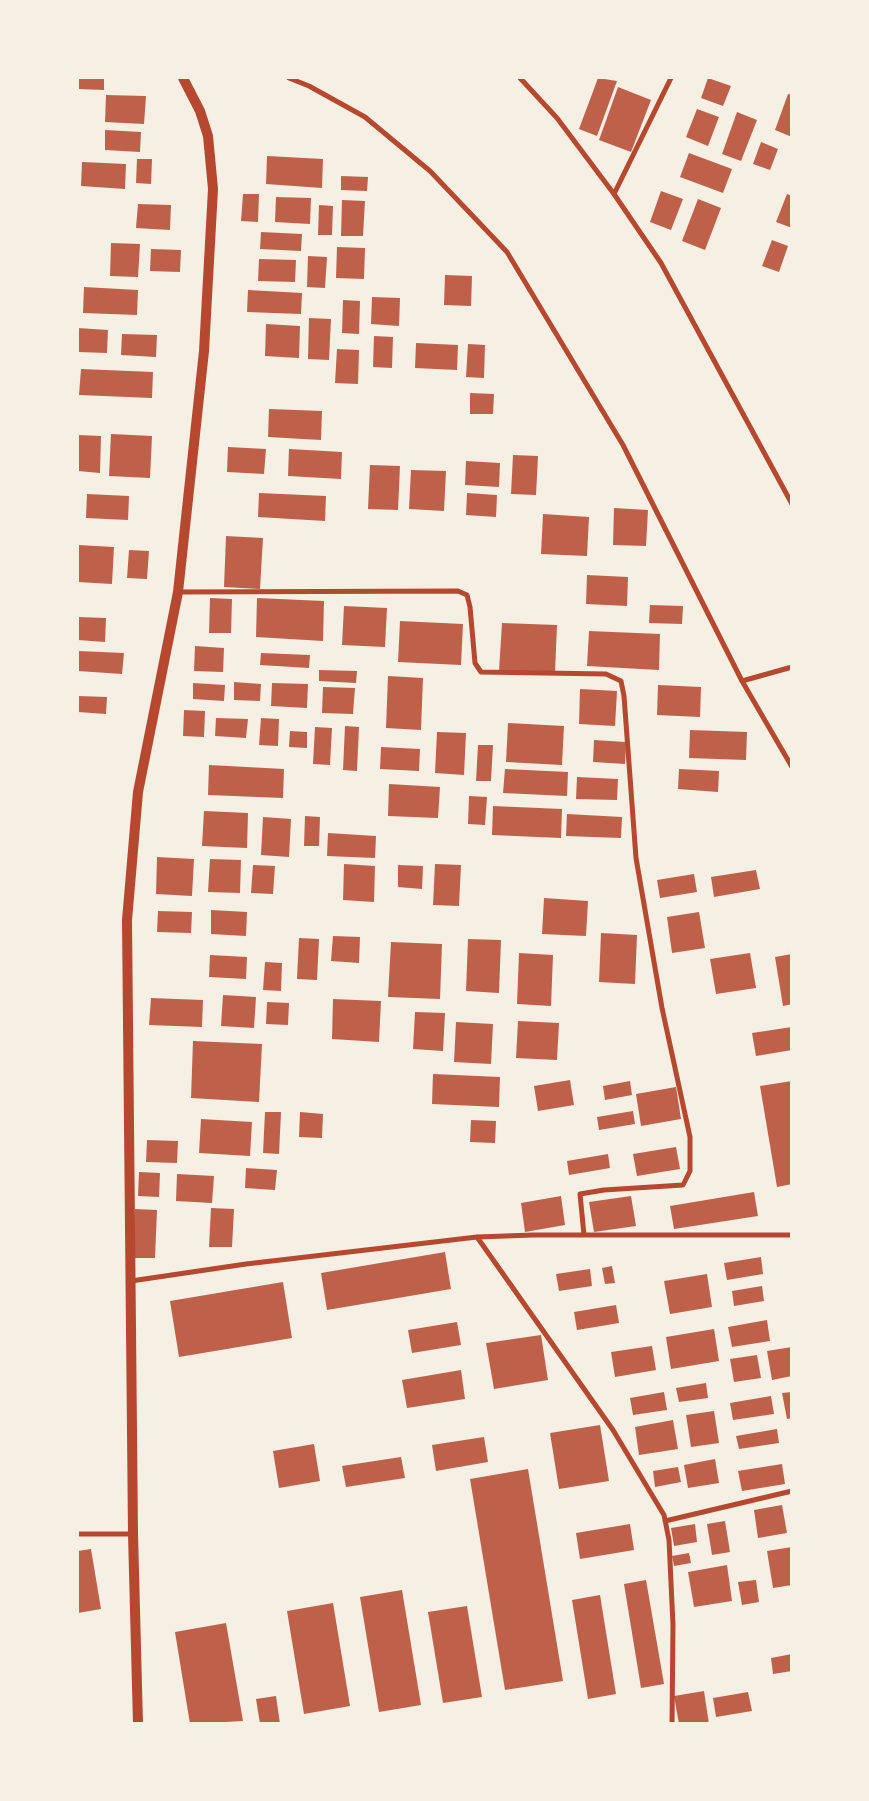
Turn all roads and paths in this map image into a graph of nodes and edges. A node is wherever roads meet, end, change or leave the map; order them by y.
1 (183, 78) edge
2 (289, 78) edge
3 (520, 78) edge
4 (671, 78) edge
5 (614, 194) junction
6 (792, 504) edge
7 (178, 592) junction
8 (792, 667) edge
9 (742, 681) junction
10 (792, 767) edge
11 (584, 1235) junction
12 (792, 1236) edge
13 (477, 1237) junction
14 (131, 1281) junction
15 (792, 1491) edge
16 (665, 1521) junction
17 (78, 1534) edge
18 (133, 1534) junction
19 (138, 1724) edge
20 (672, 1724) edge

1 - 7 main road
2 - 9 street
3 - 5 street
4 - 5 street
5 - 6 street
7 - 11 street
7 - 14 main road
8 - 9 street
9 - 10 street
11 - 12 street
11 - 13 street
13 - 14 street
13 - 16 street
14 - 18 main road
15 - 16 street
16 - 20 street
17 - 18 street
18 - 19 main road

